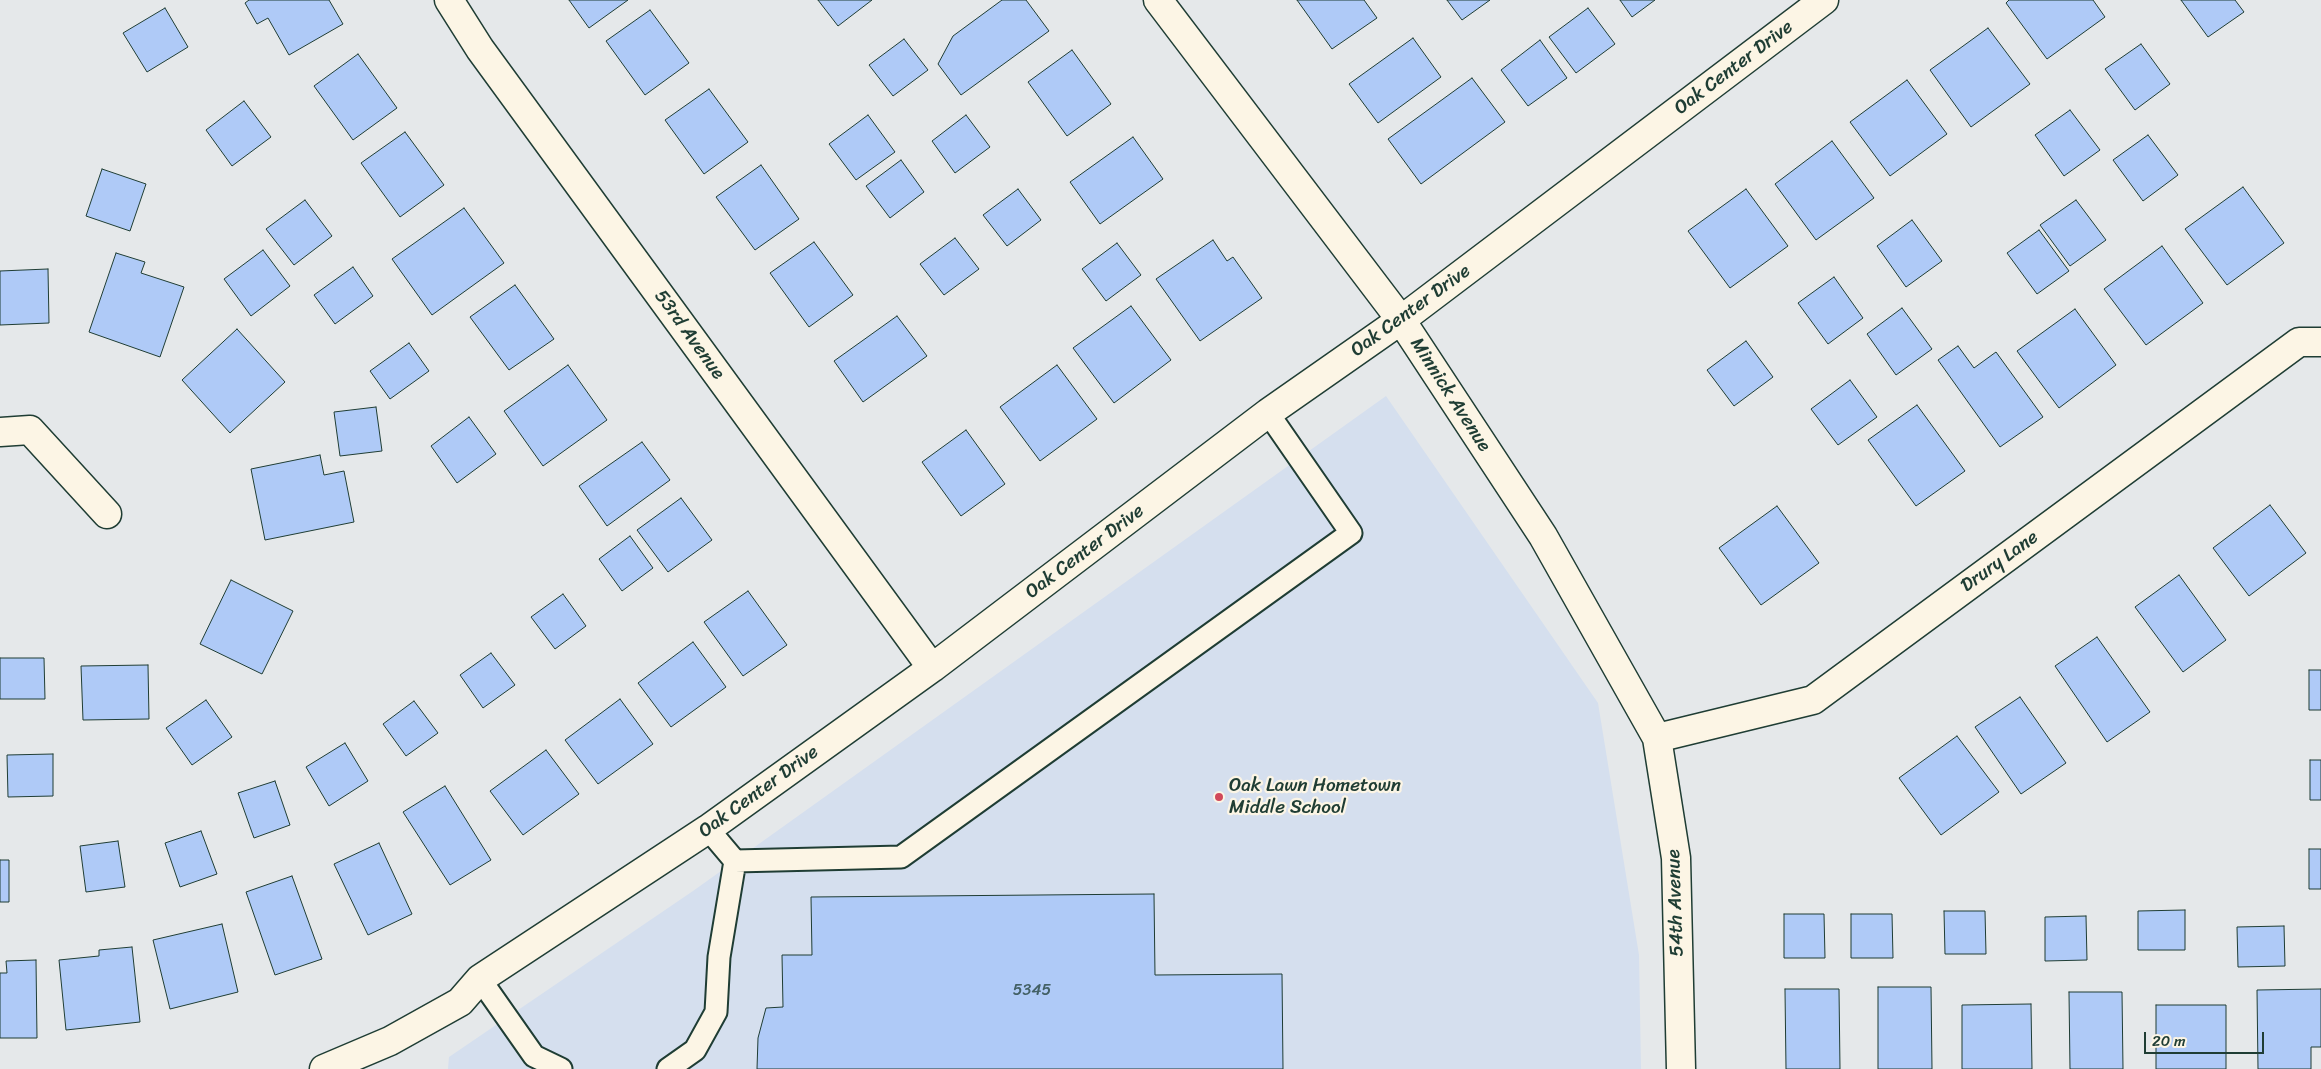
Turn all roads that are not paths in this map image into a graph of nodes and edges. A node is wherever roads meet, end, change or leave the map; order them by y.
1 (449, 0) edge
2 (1158, 0) edge
3 (1824, 0) edge
4 (1401, 320) junction
5 (2321, 342) edge
6 (1268, 413) junction
7 (0, 432) edge
8 (107, 514) dead end
9 (932, 668) junction
10 (1657, 738) junction
11 (708, 829) junction
12 (735, 861) junction
13 (480, 980) junction
14 (324, 1069) edge
15 (561, 1069) edge
16 (668, 1069) edge
17 (1681, 1069) edge

1 - 9 street, 53rd Avenue
2 - 4 street, Minnick Avenue
3 - 4 street, Oak Center Drive
4 - 6 street, Oak Center Drive
4 - 10 street, Minnick Avenue
5 - 10 street, Drury Lane
6 - 9 street, Oak Center Drive
6 - 12 lane
7 - 8 street
9 - 11 street, Oak Center Drive
10 - 17 street, 54th Avenue
11 - 12 lane
11 - 13 street, Oak Center Drive
12 - 16 lane
13 - 14 street, Oak Center Drive
13 - 15 lane

